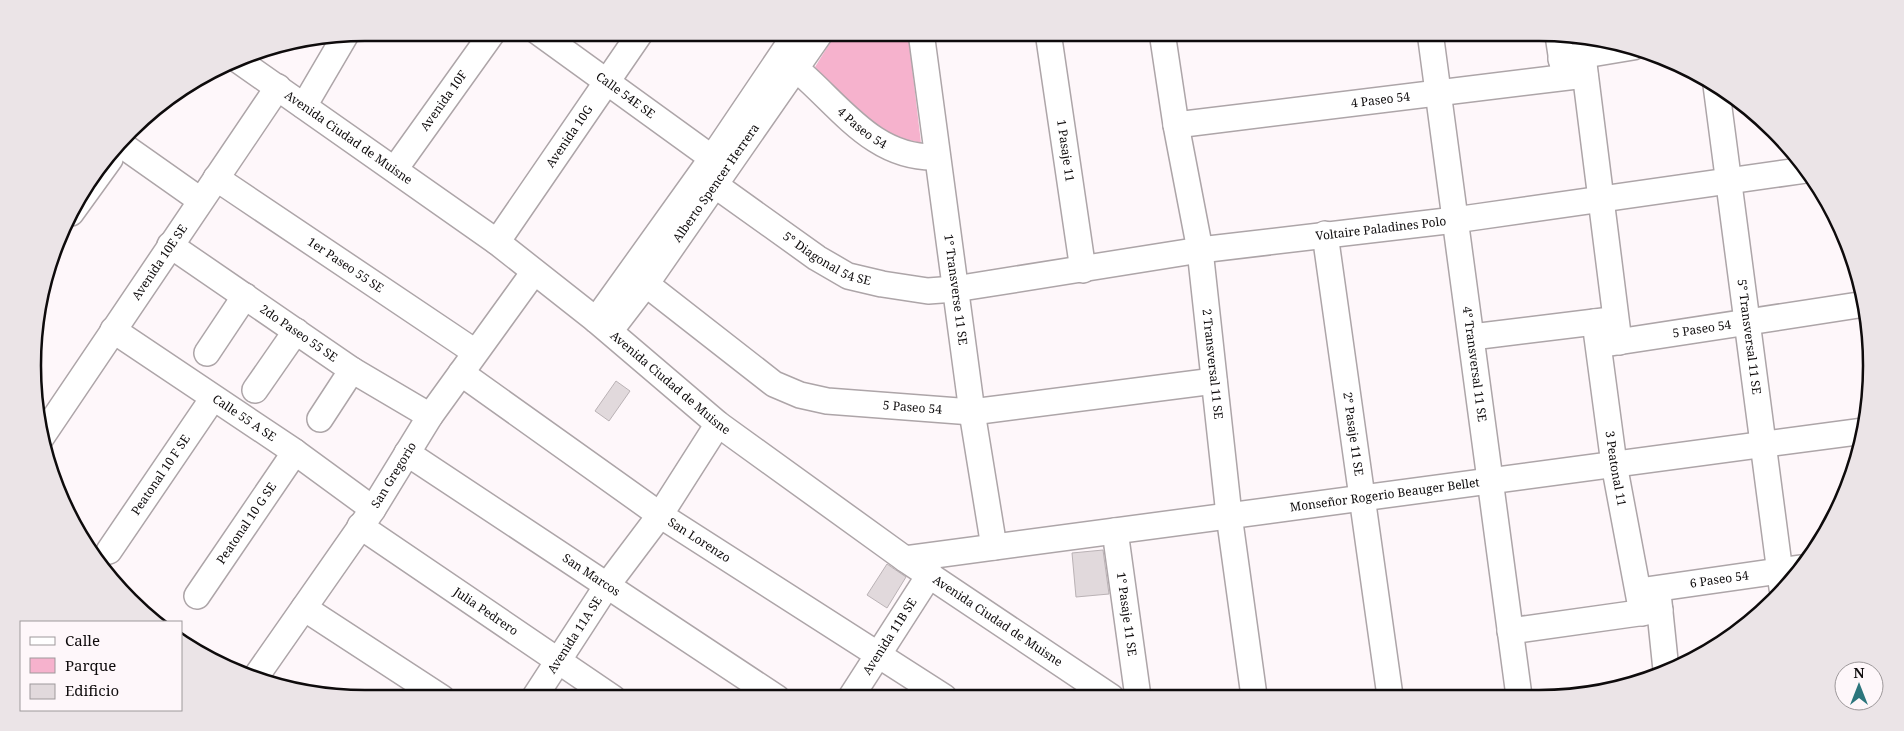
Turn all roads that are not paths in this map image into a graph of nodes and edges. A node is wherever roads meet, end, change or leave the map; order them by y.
1 (487, 41) edge
2 (550, 41) edge
3 (635, 41) edge
4 (791, 41) edge
5 (815, 41) edge
6 (921, 41) edge
7 (1049, 41) edge
8 (1163, 41) edge
9 (1431, 41) edge
10 (341, 42) edge
11 (1617, 51) edge
12 (1570, 61) edge
13 (245, 65) edge
14 (802, 74) dead end
15 (607, 82) junction
16 (278, 87) junction
17 (1438, 94) junction
18 (1717, 95) edge
19 (304, 106) junction
20 (1176, 125) junction
21 (126, 147) edge
22 (936, 157) junction
23 (712, 158) junction
24 (395, 169) junction
25 (1798, 171) edge
26 (216, 178) junction
27 (1729, 183) junction
28 (716, 185) junction
29 (200, 200) junction
30 (1603, 200) junction
31 (1455, 220) junction
32 (1325, 234) junction
33 (497, 242) junction
34 (170, 245) junction
35 (1200, 250) junction
36 (1083, 270) junction
37 (534, 272) junction
38 (646, 284) junction
39 (955, 289) junction
40 (245, 296) junction
41 (1857, 305) edge
42 (1747, 324) junction
43 (603, 326) junction
44 (113, 330) junction
45 (296, 331) junction
46 (1607, 332) junction
47 (1472, 337) junction
48 (475, 352) junction
49 (207, 353) dead end
50 (352, 370) junction
51 (461, 373) junction
52 (1214, 381) junction
53 (255, 390) dead end
54 (213, 398) junction
55 (972, 412) junction
56 (430, 416) junction
57 (320, 419) dead end
58 (718, 424) junction
59 (47, 429) edge
60 (1856, 432) edge
61 (1763, 444) junction
62 (294, 452) junction
63 (407, 453) junction
64 (1614, 464) junction
65 (1491, 481) junction
66 (1361, 497) junction
67 (660, 515) junction
68 (1229, 516) junction
69 (366, 517) junction
70 (1115, 531) junction
71 (994, 547) junction
72 (109, 551) dead end
73 (905, 559) junction
74 (1788, 573) edge
75 (930, 574) junction
76 (1785, 576) edge
77 (608, 584) junction
78 (197, 596) dead end
79 (1650, 601) junction
80 (304, 608) junction
81 (1510, 631) junction
82 (878, 655) junction
83 (559, 663) junction
84 (1665, 664) edge
85 (259, 672) edge
86 (430, 690) edge
87 (540, 690) edge
88 (601, 690) edge
89 (765, 690) edge
90 (856, 690) edge
91 (933, 690) edge
92 (1101, 690) edge
93 (1137, 690) edge
94 (1253, 690) edge
95 (1389, 690) edge
96 (1518, 690) edge

1 - 24 street, Avenida 10F
2 - 15 street, Calle 54E SE
3 - 15 street, Avenida 10G
4 - 23 street, Alberto Spencer Herrera
5 - 28 street, Alberto Spencer Herrera
6 - 22 street, 1° Transverse 11 SE
7 - 36 street, 1 Pasaje 11
8 - 20 street, 2 Transversal 11 SE
9 - 17 street, 4° Transversal 11 SE
10 - 19 street
11 - 12 street, 4 Paseo 54
12 - 17 street, 4 Paseo 54
12 - 30 street, 3 Peatonal 11
13 - 16 street, Avenida Ciudad de Muisne
14 - 22 street, 4 Paseo 54
15 - 23 street, Calle 54E SE
15 - 33 street, Avenida 10G
16 - 19 street, Avenida Ciudad de Muisne
16 - 26 street, Avenida 10E SE
17 - 20 street, 4 Paseo 54
17 - 31 street, 4° Transversal 11 SE
18 - 27 street, 5° Transversal 11 SE
19 - 24 street, Avenida Ciudad de Muisne
20 - 35 street, 2 Transversal 11 SE
21 - 29 street
22 - 39 street, 1° Transverse 11 SE
23 - 43 street, Alberto Spencer Herrera
24 - 33 street, Avenida Ciudad de Muisne
25 - 27 street, Voltaire Paladines Polo
26 - 29 street, Avenida 10E SE
26 - 48 street, 1er Paseo 55 SE
27 - 30 street, Voltaire Paladines Polo
27 - 42 street, 5° Transversal 11 SE
28 - 38 street, Alberto Spencer Herrera
28 - 39 street, 5° Diagonal 54 SE
29 - 34 street, Avenida 10E SE
30 - 31 street, Voltaire Paladines Polo
30 - 46 street, 3 Peatonal 11
31 - 32 street, Voltaire Paladines Polo
31 - 47 street, 4° Transversal 11 SE
32 - 35 street, Voltaire Paladines Polo
32 - 66 street, 2° Pasaje 11 SE
33 - 37 street, Avenida Ciudad de Muisne
34 - 40 street, 2do Paseo 55 SE
34 - 44 street, Avenida 10E SE
35 - 36 street, Voltaire Paladines Polo
35 - 52 street, 2 Transversal 11 SE
36 - 39 street, Voltaire Paladines Polo
37 - 43 street, Avenida Ciudad de Muisne
37 - 48 street, San Gregorio
38 - 43 street, Alberto Spencer Herrera
38 - 55 street, 5 Paseo 54
39 - 55 street, 1° Transverse 11 SE
40 - 45 street, 2do Paseo 55 SE
40 - 49 street
41 - 42 street, 5 Paseo 54
42 - 46 street, 5 Paseo 54
42 - 61 street, 5° Transversal 11 SE
43 - 58 street, Avenida Ciudad de Muisne
44 - 54 street, Calle 55 A SE
44 - 59 street, Avenida 10E SE
45 - 50 street, 2do Paseo 55 SE
45 - 53 street
46 - 47 street, 5 Paseo 54
46 - 64 street, 3 Peatonal 11
47 - 65 street, 4° Transversal 11 SE
48 - 51 street, San Gregorio
50 - 56 street, 2do Paseo 55 SE
50 - 57 street
51 - 56 street, San Gregorio
51 - 67 street, San Lorenzo
52 - 55 street, 5 Paseo 54
52 - 68 street, 2 Transversal 11 SE
54 - 62 street, Calle 55 A SE
54 - 72 street, Peatonal 10 F SE
55 - 71 street, 1° Transverse 11 SE
56 - 63 street, San Gregorio
58 - 67 street, Avenida 11A SE
58 - 73 street, Avenida Ciudad de Muisne
60 - 61 street, Monseñor Rogerio Beauger Bellet
61 - 64 street, Monseñor Rogerio Beauger Bellet
61 - 74 street, 5° Transversal 11 SE
62 - 69 street, Calle 55 A SE
62 - 78 street, Peatonal 10 G SE
63 - 69 street, San Gregorio
63 - 77 street, San Marcos
64 - 65 street, Monseñor Rogerio Beauger Bellet
64 - 79 street, 3 Peatonal 11
65 - 66 street, Monseñor Rogerio Beauger Bellet
65 - 81 street, 4° Transversal 11 SE
66 - 68 street, Monseñor Rogerio Beauger Bellet
66 - 95 street, 2° Pasaje 11 SE
67 - 77 street, Avenida 11A SE
67 - 82 street, San Lorenzo
68 - 70 street, Monseñor Rogerio Beauger Bellet
68 - 94 street, 2 Transversal 11 SE
69 - 80 street, San Gregorio
69 - 83 street, Julia Pedrero
70 - 71 street, Monseñor Rogerio Beauger Bellet
70 - 93 street, 1° Pasaje 11 SE
71 - 73 street, Monseñor Rogerio Beauger Bellet
73 - 75 street, Avenida Ciudad de Muisne
75 - 82 street, Avenida 11B SE
75 - 92 street, Avenida Ciudad de Muisne
76 - 79 street, 6 Paseo 54
77 - 83 street, Avenida 11A SE
77 - 89 street, San Marcos
79 - 81 street, 6 Paseo 54
79 - 84 street, 3 Peatonal 11
80 - 85 street, San Gregorio
80 - 86 street
81 - 96 street, 4° Transversal 11 SE
82 - 90 street, Avenida 11B SE
82 - 91 street, San Lorenzo
83 - 87 street, Avenida 11A SE
83 - 88 street, Julia Pedrero

